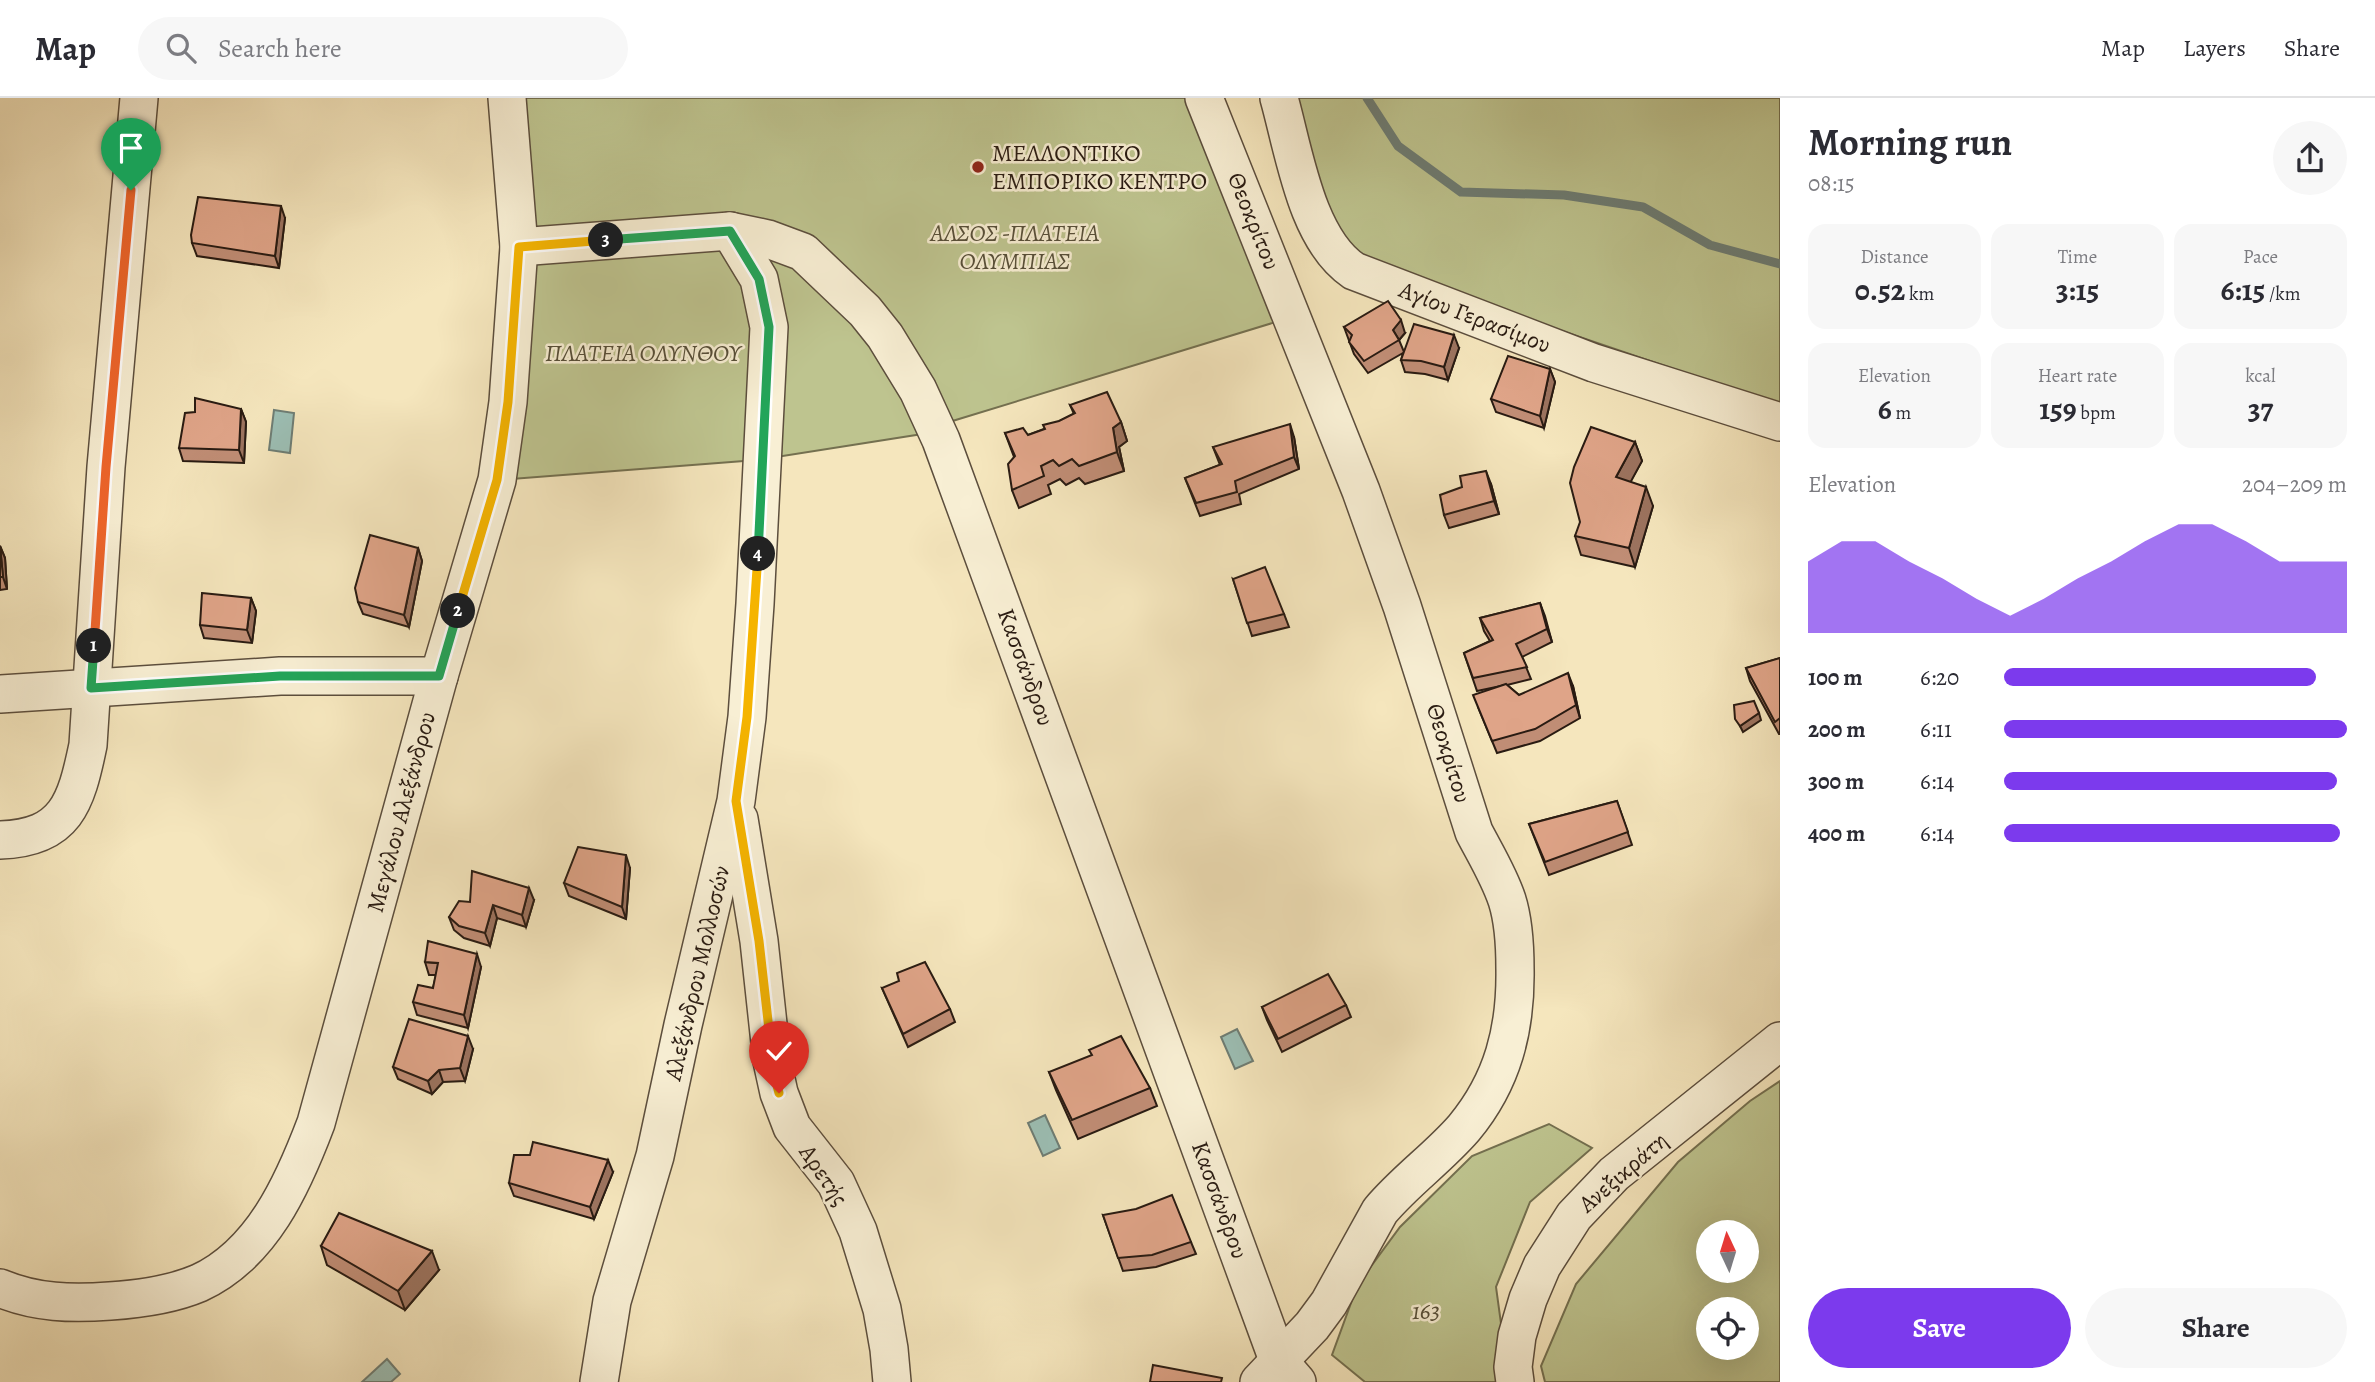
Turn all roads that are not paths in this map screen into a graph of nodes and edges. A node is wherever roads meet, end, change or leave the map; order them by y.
1 (139, 98) edge
2 (507, 98) edge
3 (1204, 98) edge
4 (1279, 98) edge
5 (730, 231) junction
6 (519, 247) junction
7 (1780, 422) edge
8 (439, 676) junction
9 (91, 688) junction
10 (0, 694) edge
11 (736, 801) junction
12 (0, 840) edge
13 (1780, 1041) edge
14 (0, 1288) edge
15 (1278, 1375) edge
16 (599, 1382) edge
17 (892, 1382) edge
18 (1515, 1382) edge

1 - 9 street
2 - 6 street, Μεγάλου Αλεξάνδρου
3 - 15 street, Θεοκρίτου
4 - 7 street, Αγίου Γερασίμου
5 - 6 street, Κασσάνδρου
5 - 11 street, Αλεξάνδρου Μολλοσών
5 - 15 street, Κασσάνδρου
6 - 8 street, Μεγάλου Αλεξάνδρου
8 - 9 street
8 - 14 street, Μεγάλου Αλεξάνδρου
9 - 10 street
9 - 12 street
11 - 16 street, Αλεξάνδρου Μολλοσών
11 - 17 street, Αρετής
13 - 18 street, Ανεξικράτη

